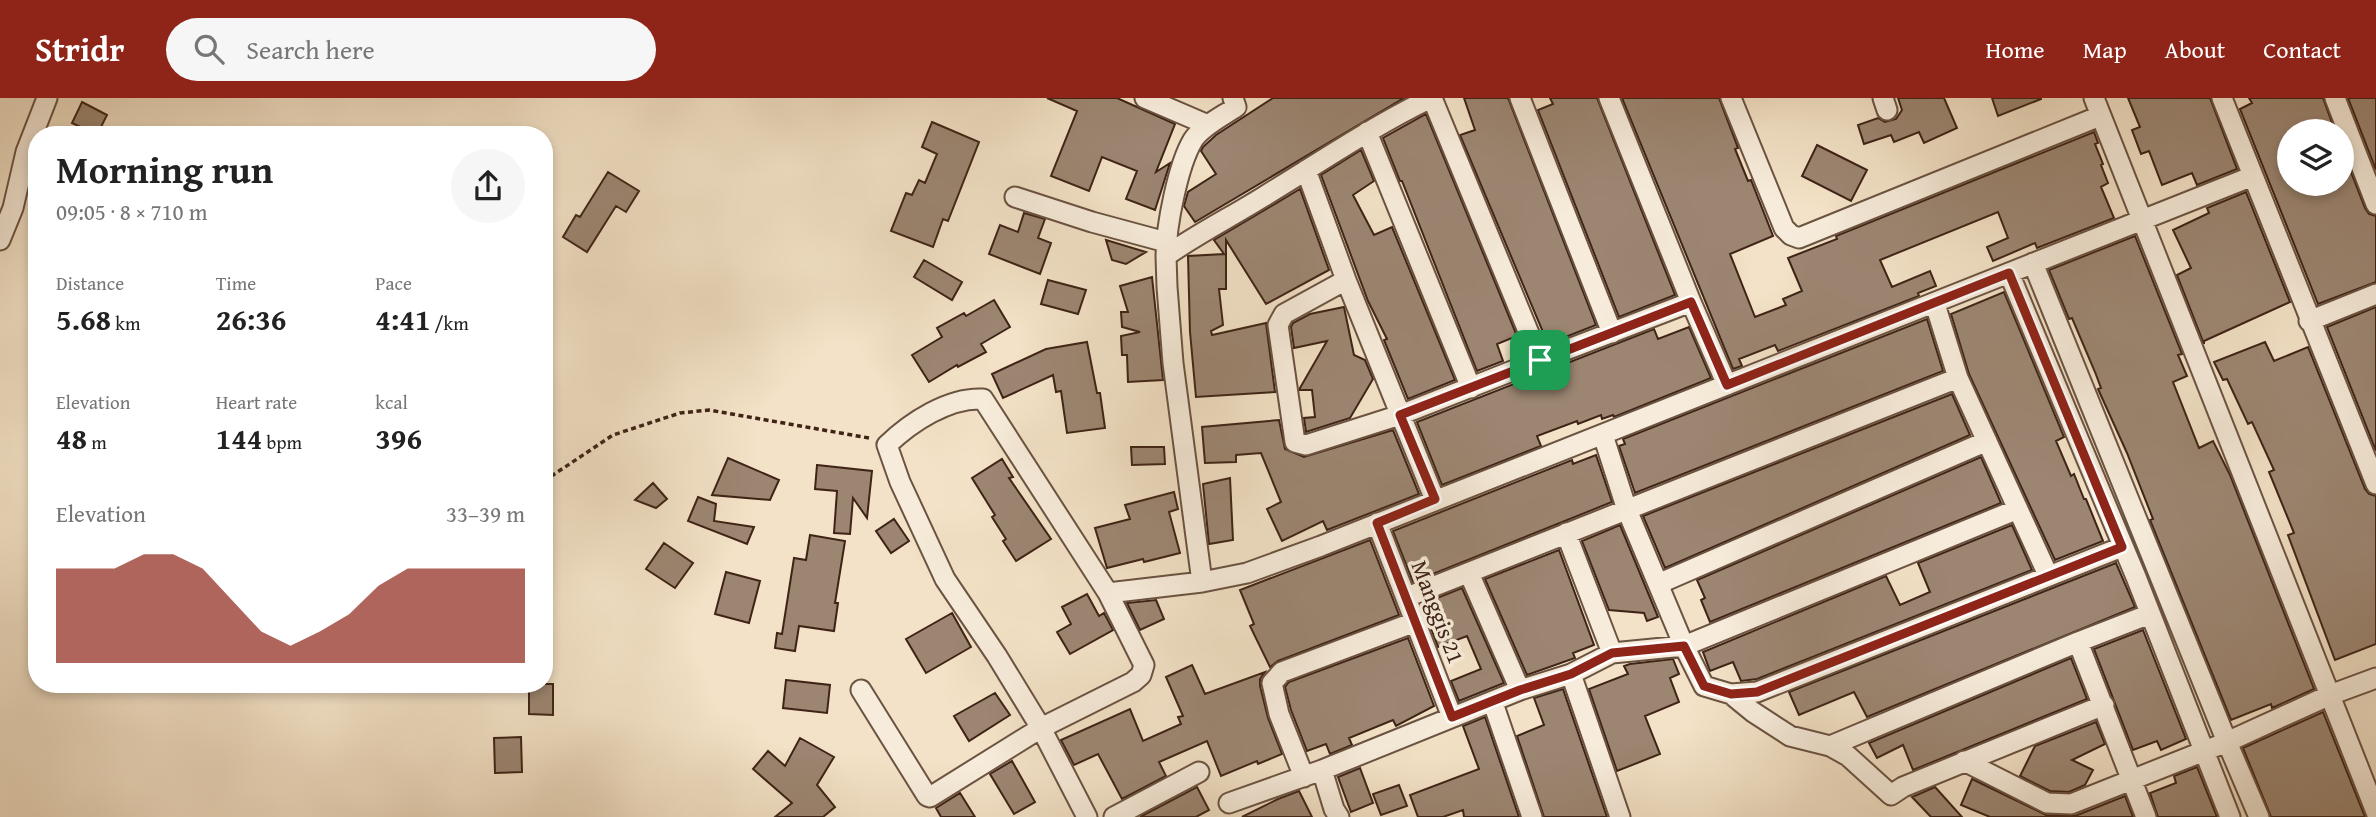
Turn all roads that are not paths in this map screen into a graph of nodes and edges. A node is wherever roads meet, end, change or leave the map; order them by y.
1 (47, 98) edge
2 (1145, 98) edge
3 (1432, 98) edge
4 (1520, 98) edge
5 (1609, 98) edge
6 (1731, 98) edge
7 (2222, 98) edge
8 (2334, 98) edge
9 (1240, 101) edge
10 (2097, 107) edge
11 (1209, 125) junction
12 (36, 126) edge
13 (1367, 132) junction
14 (28, 147) edge
15 (1306, 170) junction
16 (2253, 176) junction
17 (1015, 197) dead end
18 (2376, 204) edge
19 (2142, 220) junction
20 (0, 240) edge
21 (1166, 249) junction
22 (2033, 263) junction
23 (2009, 273) junction
24 (1346, 280) junction
25 (2376, 294) edge
26 (1691, 302) junction
27 (1935, 304) junction
28 (2309, 321) junction
29 (1612, 332) junction
30 (1540, 360) junction
31 (1958, 378) junction
32 (1727, 385) junction
33 (1471, 388) junction
34 (1400, 415) junction
35 (1603, 435) junction
36 (1987, 441) junction
37 (2376, 484) edge
38 (1435, 499) junction
39 (2018, 509) junction
40 (1627, 510) junction
41 (1377, 523) junction
42 (1566, 533) junction
43 (2122, 547) junction
44 (1469, 573) junction
45 (2048, 575) junction
46 (1202, 582) junction
47 (1658, 584) junction
48 (1108, 593) junction
49 (1407, 597) junction
50 (2150, 614) junction
51 (1415, 622) junction
52 (2078, 642) junction
53 (1684, 646) junction
54 (1612, 653) junction
55 (1571, 674) junction
56 (2376, 678) edge
57 (861, 690) dead end
58 (1520, 690) junction
59 (1731, 694) junction
60 (2330, 695) junction
61 (1493, 703) junction
62 (2104, 705) junction
63 (1452, 717) junction
64 (1041, 729) junction
65 (2227, 742) junction
66 (1830, 746) junction
67 (2204, 751) junction
68 (1964, 761) junction
69 (1199, 772) dead end
70 (1313, 774) junction
71 (2132, 779) junction
72 (1229, 803) dead end
73 (2376, 812) edge
74 (1087, 817) edge
75 (1114, 817) edge
76 (1339, 817) edge
77 (1532, 817) edge
78 (1620, 817) edge
79 (2146, 817) edge
80 (2230, 817) edge
81 (2259, 817) edge

1 - 12 street
2 - 11 street
3 - 13 street
3 - 30 street
4 - 29 street
5 - 26 street
6 - 10 street
7 - 16 street
8 - 18 street
9 - 11 street
10 - 19 street
11 - 21 street
13 - 15 street
13 - 33 street
14 - 20 street
15 - 21 street
15 - 24 street
16 - 19 street
16 - 28 street
17 - 21 street
19 - 22 street
19 - 60 street
21 - 46 street
22 - 23 street
22 - 65 street
23 - 27 street
23 - 43 street
24 - 34 street
24 - 34 street
25 - 28 street
26 - 29 street
26 - 32 street
27 - 31 street
27 - 32 street
28 - 37 street
29 - 30 street
30 - 33 street
31 - 36 street
31 - 40 street
32 - 35 street
33 - 34 street
34 - 38 street
35 - 38 street
35 - 40 street
36 - 39 street
36 - 47 street
38 - 41 street
39 - 45 street
39 - 53 street
40 - 42 street
40 - 47 street
41 - 46 street
41 - 49 street, Manggis 21
42 - 44 street
42 - 54 street
43 - 45 street
43 - 50 street
44 - 49 street
44 - 58 street
45 - 59 street
46 - 48 street
47 - 53 street
48 - 64 street
48 - 64 street
49 - 51 street, Manggis 21
50 - 52 street
50 - 67 street
51 - 63 street, Manggis 21
51 - 70 street
52 - 62 street
52 - 66 street
53 - 54 street
53 - 59 street
54 - 55 street
55 - 58 street
55 - 78 street
56 - 60 street
57 - 64 street
58 - 61 street
59 - 66 street
60 - 65 street
60 - 73 street
61 - 63 street
61 - 77 street
62 - 68 street
62 - 71 street
63 - 70 street
64 - 74 street
65 - 67 street
65 - 81 street
66 - 68 street
67 - 71 street
67 - 80 street
68 - 71 street
69 - 75 street
70 - 72 street
70 - 76 street
71 - 79 street

